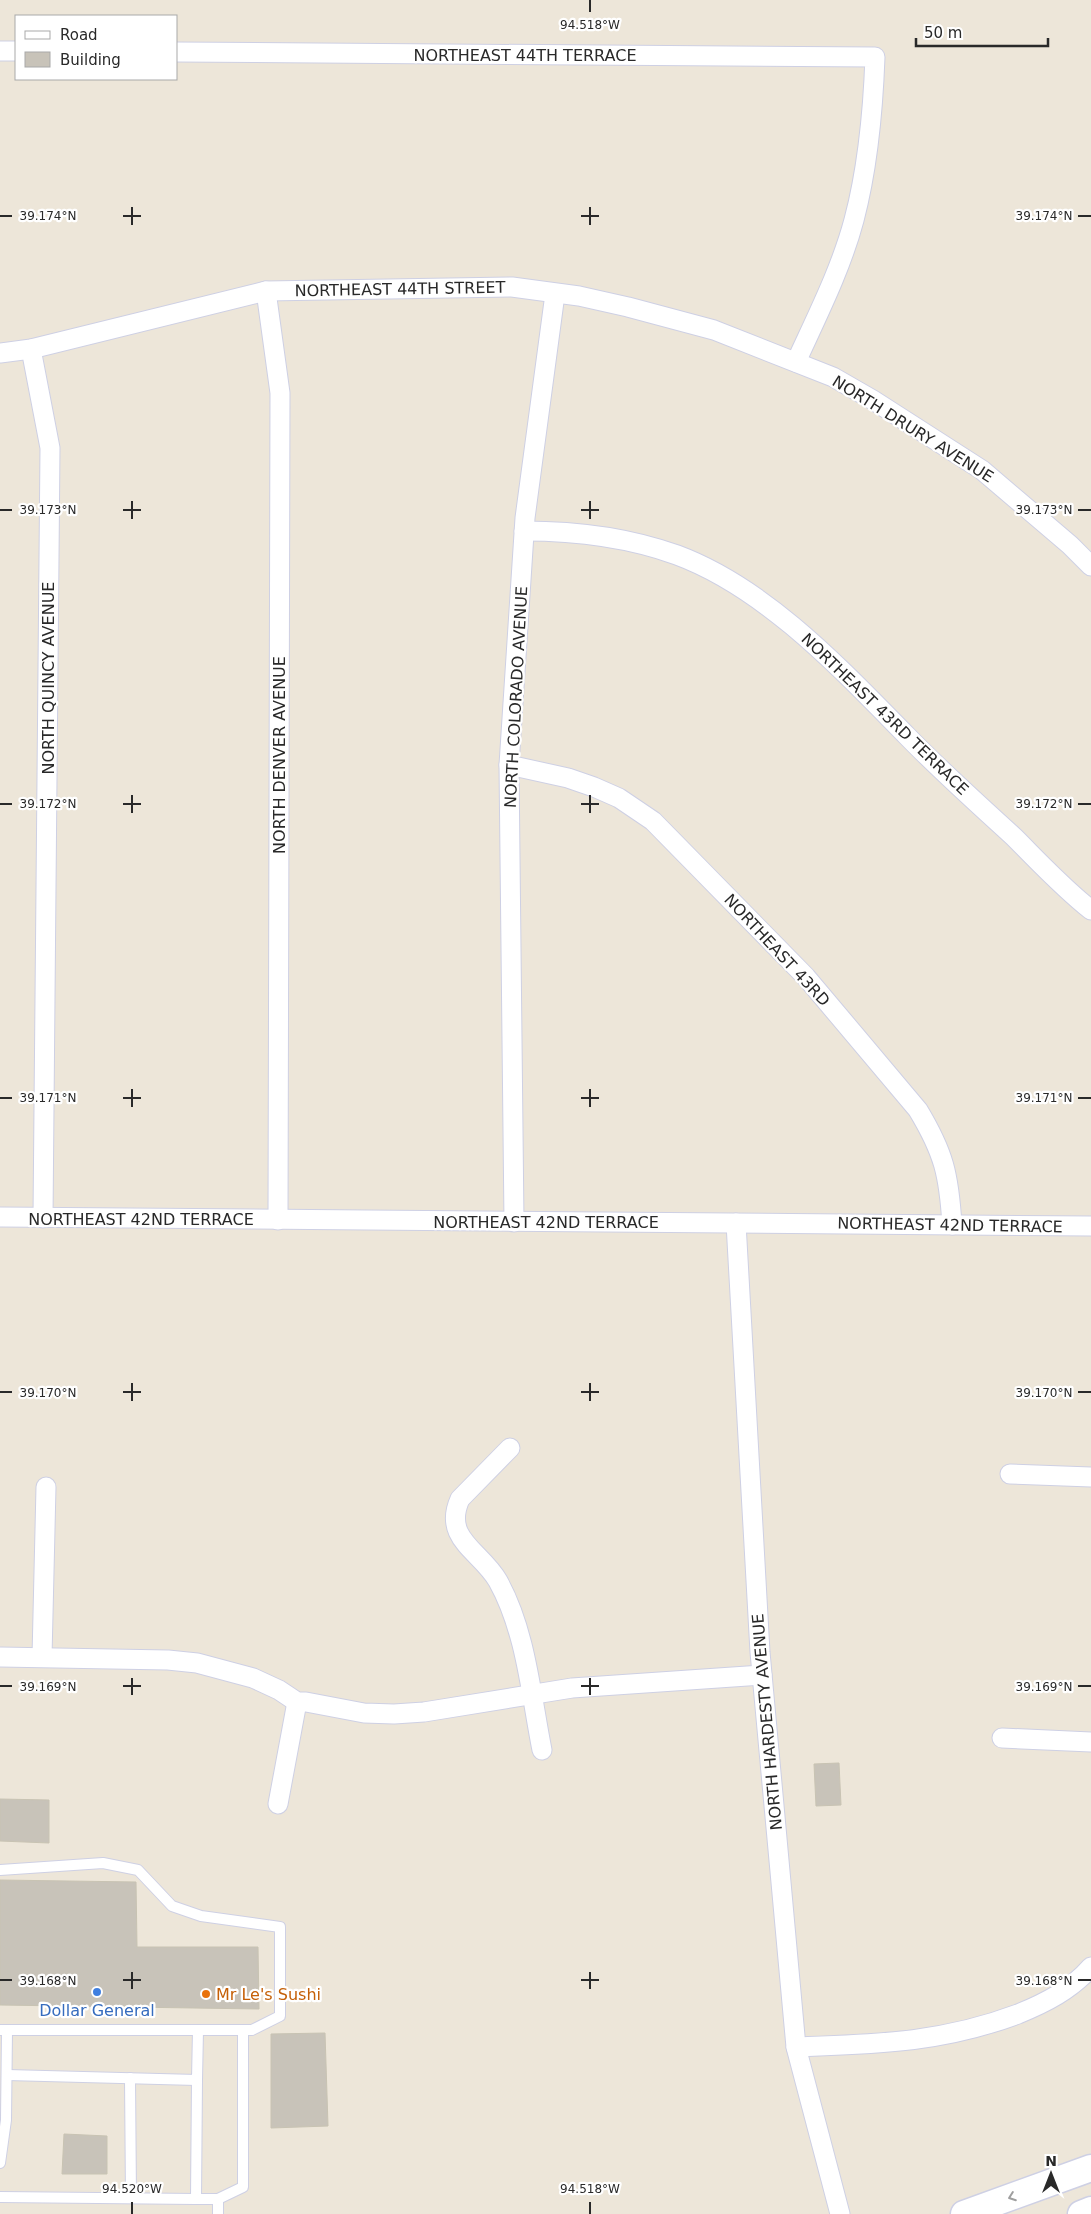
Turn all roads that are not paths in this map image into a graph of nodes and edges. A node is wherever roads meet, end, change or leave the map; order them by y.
1 (0, 51) edge
2 (15, 52) edge
3 (178, 52) edge
4 (266, 291) junction
5 (555, 294) junction
6 (31, 349) junction
7 (0, 353) edge
8 (796, 362) junction
9 (524, 531) junction
10 (1091, 566) edge
11 (509, 765) junction
12 (1091, 910) edge
13 (0, 1217) edge
14 (43, 1218) junction
15 (278, 1220) junction
16 (514, 1222) junction
17 (736, 1223) junction
18 (952, 1225) junction
19 (1091, 1226) edge
20 (510, 1448) dead end
21 (1010, 1474) dead end
22 (1091, 1477) edge
23 (46, 1487) dead end
24 (0, 1656) edge
25 (42, 1658) junction
26 (762, 1675) junction
27 (531, 1695) junction
28 (297, 1702) junction
29 (1002, 1738) dead end
30 (1091, 1742) edge
31 (542, 1750) dead end
32 (278, 1804) dead end
33 (0, 1870) edge
34 (1091, 1967) edge
35 (3, 2030) edge
36 (198, 2030) junction
37 (244, 2030) junction
38 (796, 2047) junction
39 (7, 2075) junction
40 (130, 2078) junction
41 (197, 2080) junction
42 (3, 2120) edge
43 (0, 2163) edge
44 (1091, 2168) edge
45 (0, 2197) edge
46 (131, 2198) junction
47 (196, 2199) junction
48 (218, 2199) junction
49 (1091, 2210) edge
50 (218, 2214) edge
51 (840, 2214) edge
52 (964, 2214) edge
53 (1081, 2214) edge

1 - 2 street
3 - 8 street, NORTHEAST 44TH TERRACE
4 - 5 street, NORTHEAST 44TH STREET
4 - 6 street, NORTHEAST 44TH STREET
4 - 15 street, NORTH DENVER AVENUE
5 - 8 street, NORTHEAST 44TH STREET
5 - 9 street, NORTH COLORADO AVENUE
6 - 7 street, NORTHEAST 44TH STREET
6 - 14 street, NORTH QUINCY AVENUE
8 - 10 street, NORTH DRURY AVENUE
9 - 11 street, NORTH COLORADO AVENUE
9 - 12 street, NORTHEAST 43RD TERRACE
11 - 16 street, NORTH COLORADO AVENUE
11 - 18 street, NORTHEAST 43RD
13 - 14 street, NORTHEAST 42ND TERRACE
14 - 15 street, NORTHEAST 42ND TERRACE
15 - 16 street, NORTHEAST 42ND TERRACE
16 - 17 street, NORTHEAST 42ND TERRACE
17 - 18 street, NORTHEAST 42ND TERRACE
17 - 26 street, NORTH HARDESTY AVENUE
18 - 19 street, NORTHEAST 42ND TERRACE
20 - 27 street
21 - 22 street
23 - 25 street
24 - 25 street
25 - 28 street
26 - 27 street
26 - 38 street, NORTH HARDESTY AVENUE
27 - 28 street
27 - 31 street
28 - 32 street
29 - 30 street
33 - 37 lane
34 - 38 street
35 - 36 lane
35 - 39 lane
36 - 37 lane
36 - 41 lane
37 - 48 lane
38 - 51 street, NORTH HARDESTY AVENUE
39 - 40 lane
39 - 42 lane
40 - 41 lane
40 - 46 lane
41 - 47 lane
42 - 43 lane
44 -> 52 main road
45 - 46 lane
46 - 47 lane
47 - 48 lane
48 - 50 lane
49 - 53 main road

